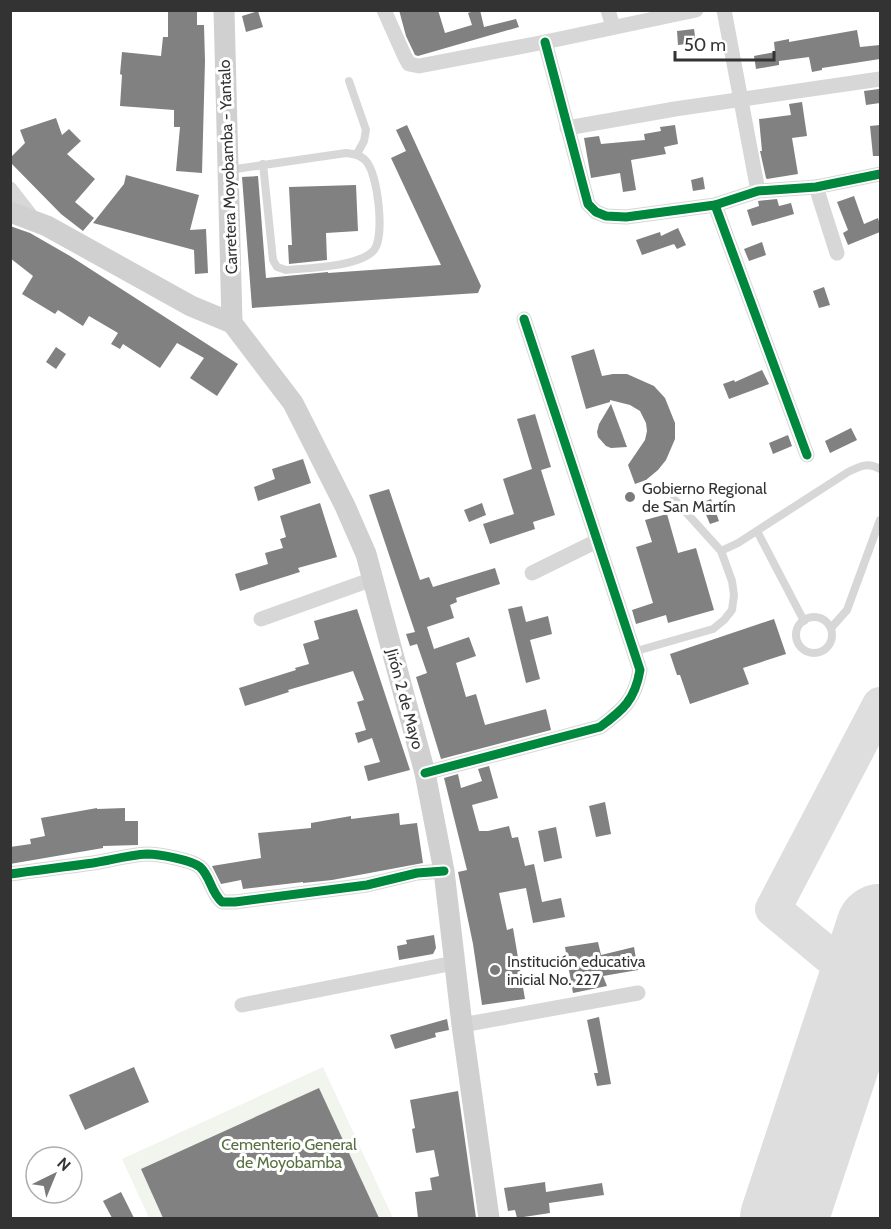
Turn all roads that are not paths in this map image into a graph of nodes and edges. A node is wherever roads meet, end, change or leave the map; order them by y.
1 (224, 10) edge
2 (384, 10) edge
3 (609, 10) edge
4 (696, 10) edge
5 (724, 10) edge
6 (614, 27) junction
7 (545, 42) junction
8 (880, 79) edge
9 (350, 81) dead end
10 (741, 100) junction
11 (567, 128) junction
12 (357, 154) junction
13 (263, 164) junction
14 (228, 170) junction
15 (880, 174) edge
16 (816, 187) junction
17 (10, 189) edge
18 (758, 191) junction
19 (715, 205) junction
20 (10, 212) edge
21 (34, 220) junction
22 (837, 253) dead end
23 (524, 319) dead end
24 (232, 323) junction
25 (807, 455) dead end
26 (880, 469) edge
27 (674, 499) dead end
28 (880, 520) edge
29 (757, 531) junction
30 (597, 541) junction
31 (722, 551) junction
32 (532, 573) dead end
33 (373, 579) junction
34 (261, 618) dead end
35 (804, 621) junction
36 (831, 628) junction
37 (633, 652) junction
38 (425, 773) junction
39 (444, 871) junction
40 (10, 874) edge
41 (454, 963) junction
42 (638, 993) dead end
43 (242, 1005) dead end
44 (462, 1025) junction
45 (489, 1218) edge

1 - 14 main road, Carretera Moyobamba - Yantalo
2 - 7 street
3 - 6 street
4 - 6 street
5 - 10 street
6 - 7 street
7 - 11 street
8 - 10 street
9 - 12 lane
10 - 11 street
10 - 18 street
11 - 19 street
12 - 13 lane
12 - 13 lane
13 - 14 lane
14 - 24 main road, Carretera Moyobamba - Yantalo
15 - 16 street
16 - 18 street
16 - 22 street
17 - 21 street
18 - 19 street
19 - 25 street
20 - 21 main road
21 - 24 main road
23 - 30 street
24 - 33 main road, Jirón 2 de Mayo
26 - 29 lane
27 - 31 lane
28 - 36 lane
29 - 31 lane
29 - 35 lane
30 - 32 street
30 - 37 street
31 - 37 lane
33 - 34 street
33 - 38 main road, Jirón 2 de Mayo
35 - 36 lane
35 - 36 lane
37 - 38 street
38 - 39 main road, Jirón 2 de Mayo
39 - 40 street
39 - 41 main road, Jirón 2 de Mayo
41 - 43 street
41 - 44 main road, Jirón 2 de Mayo
42 - 44 street
44 - 45 main road, Jirón 2 de Mayo

